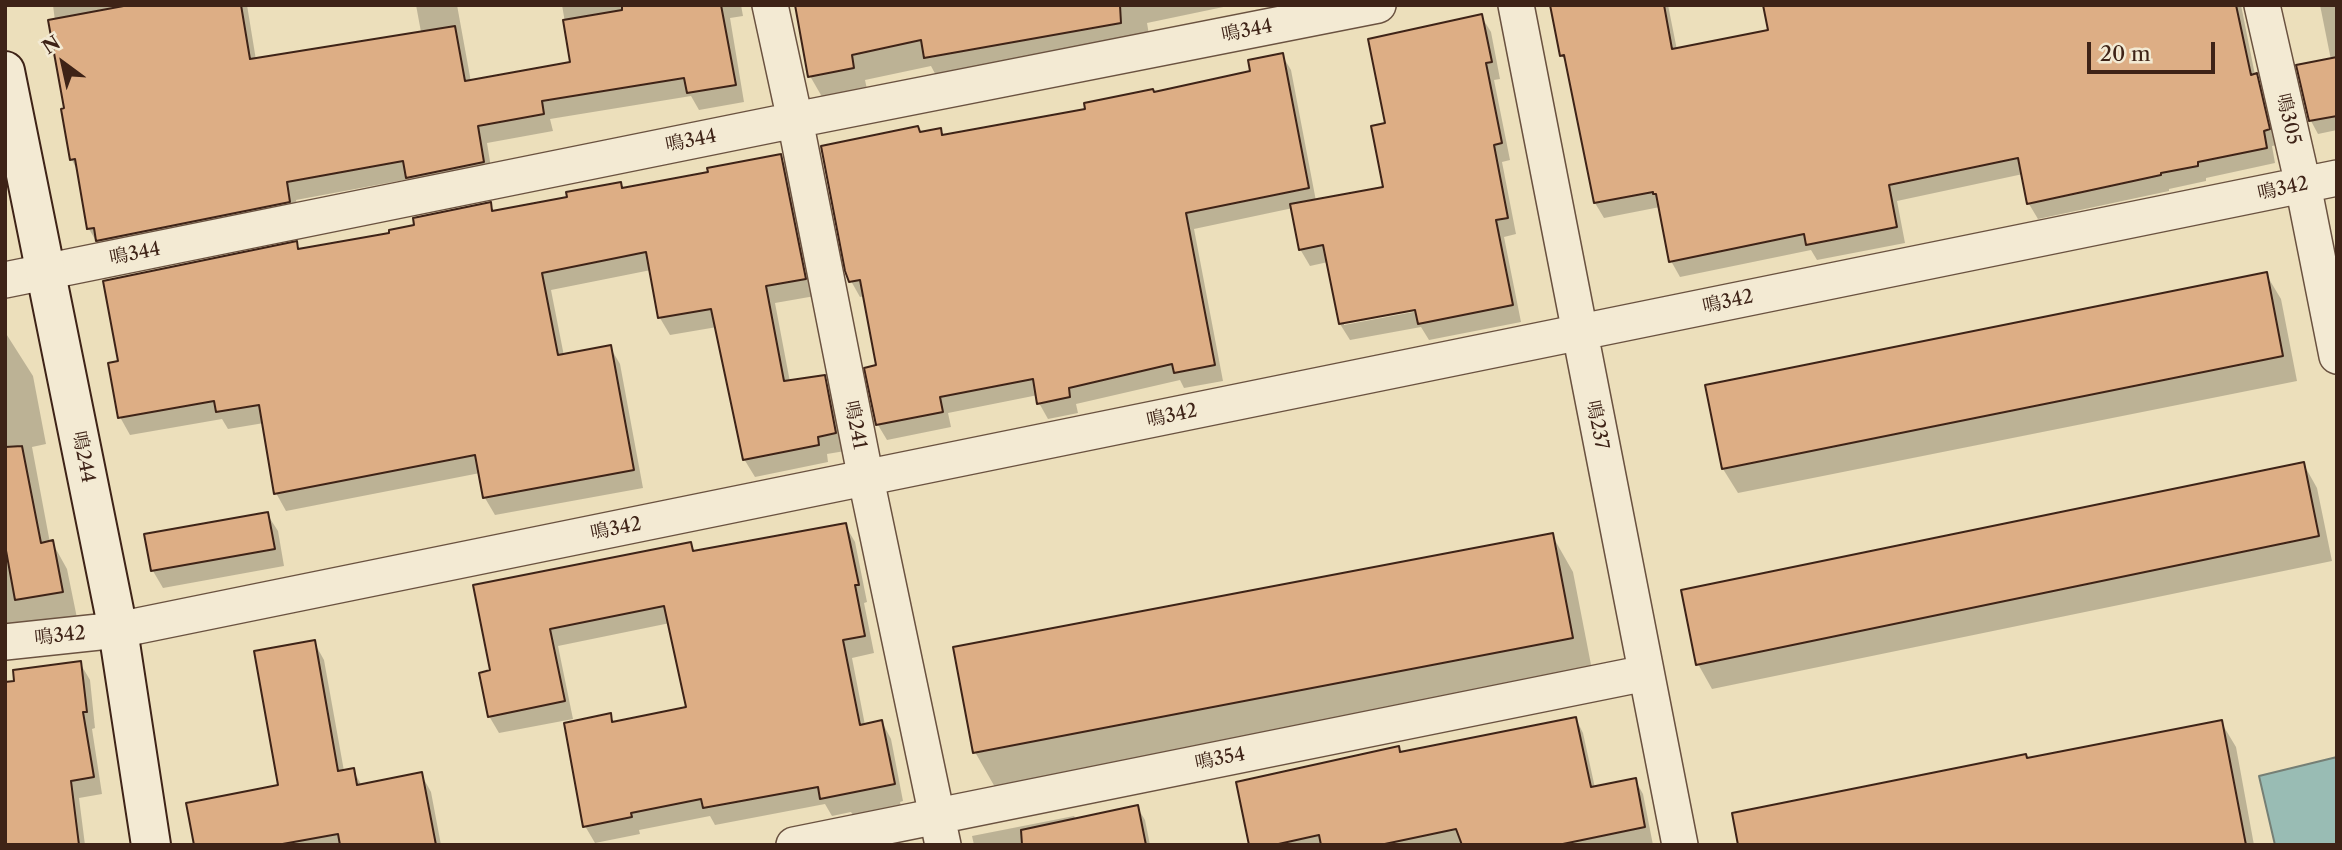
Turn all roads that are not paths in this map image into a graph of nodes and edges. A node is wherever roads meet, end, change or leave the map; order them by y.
1 (770, 5) edge
2 (1378, 5) edge
3 (1516, 5) edge
4 (2262, 5) edge
5 (5, 71) edge
6 (795, 120) junction
7 (2337, 178) edge
8 (2303, 185) junction
9 (46, 272) junction
10 (5, 280) edge
11 (1579, 333) junction
12 (2337, 356) edge
13 (866, 479) junction
14 (118, 630) junction
15 (5, 642) edge
16 (1646, 673) junction
17 (940, 830) edge
18 (150, 845) edge
19 (794, 845) edge
20 (1680, 845) edge

1 - 6 street, 鳴241
2 - 6 street, 鳴344
3 - 11 street, 鳴237
4 - 8 street, 鳴305
5 - 9 street, 鳴244
6 - 9 street, 鳴344
6 - 13 street, 鳴241
7 - 8 street, 鳴342
8 - 11 street, 鳴342
8 - 12 street, 鳴305
9 - 10 street, 鳴344
9 - 14 street, 鳴244
11 - 13 street, 鳴342
11 - 16 street, 鳴237
13 - 14 street, 鳴342
13 - 17 street, 鳴241
14 - 15 street, 鳴342
14 - 18 street, 鳴244
16 - 17 street, 鳴354
16 - 20 street, 鳴237
17 - 19 street, 鳴354

